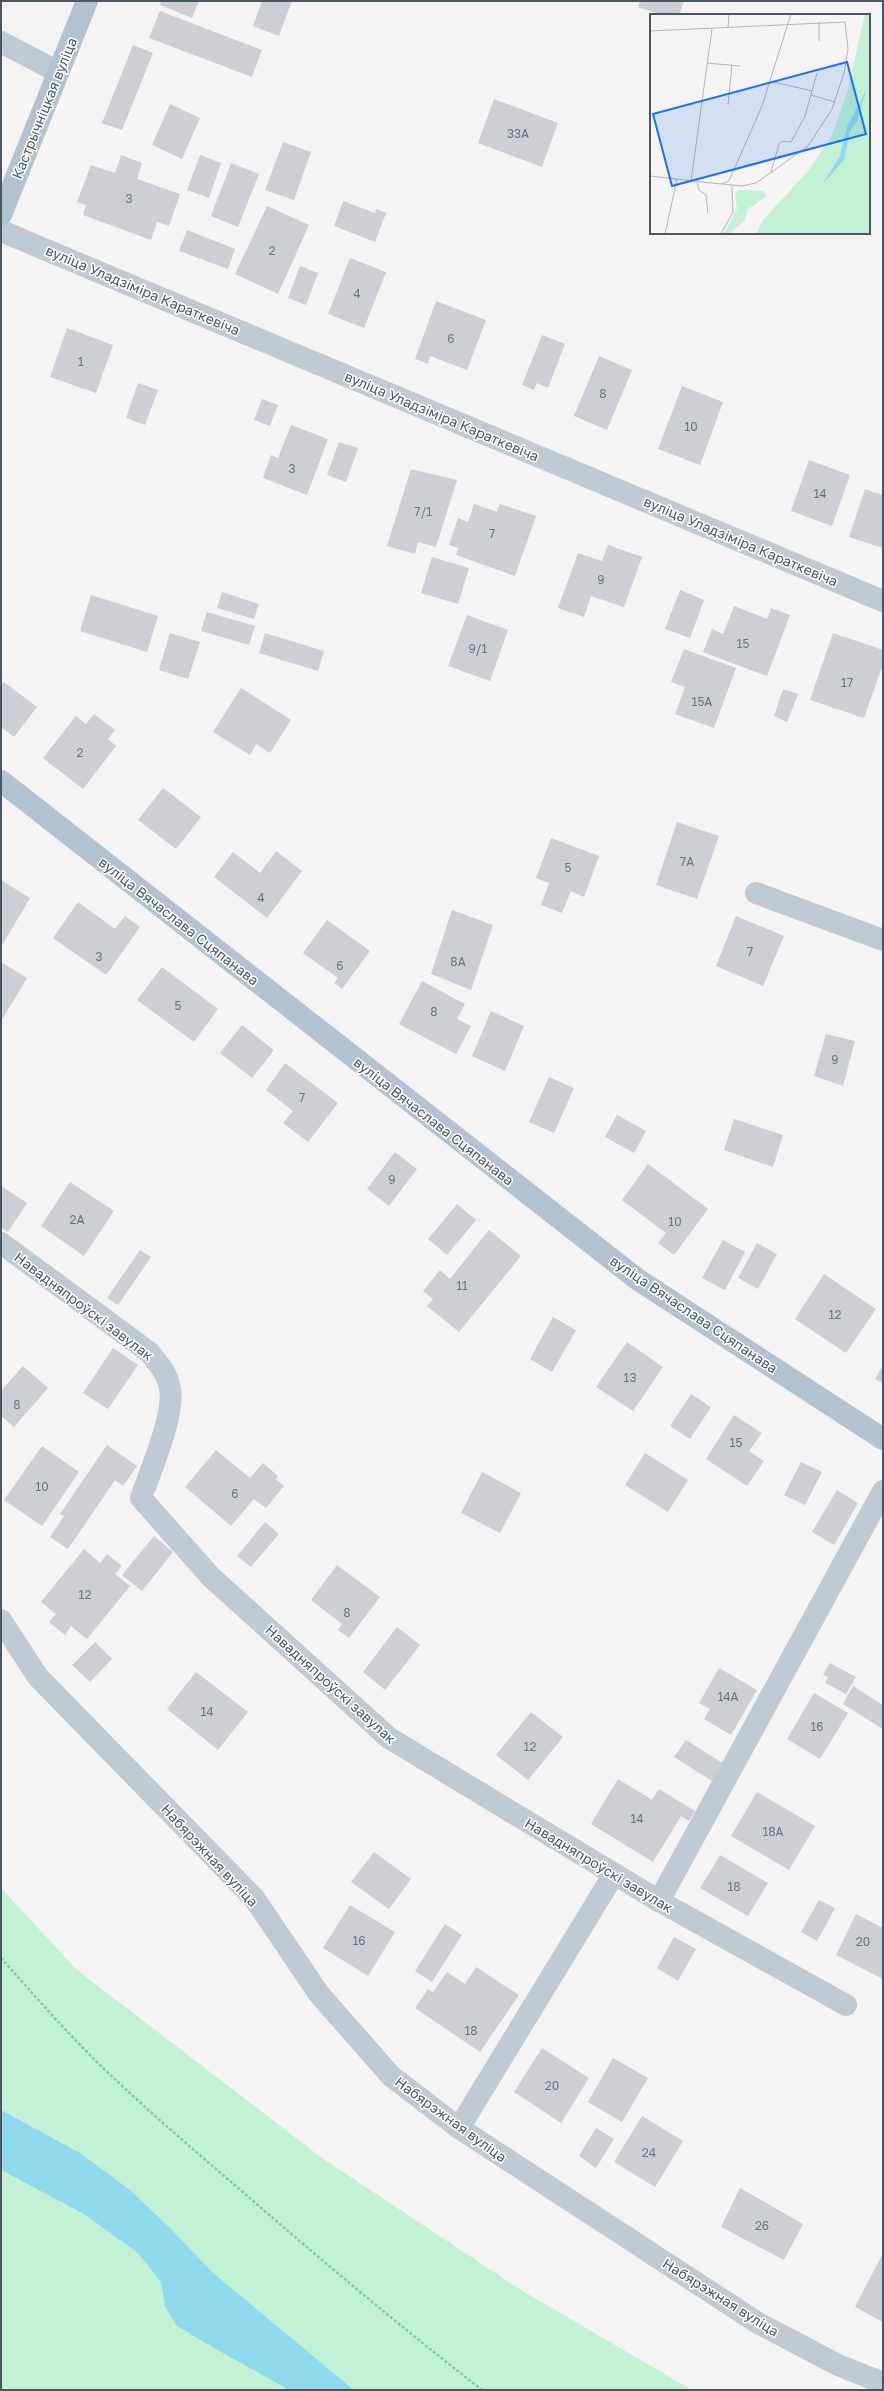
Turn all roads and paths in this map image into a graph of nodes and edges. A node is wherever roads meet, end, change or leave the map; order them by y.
1 (87, 1) edge
2 (1, 42) edge
3 (58, 72) junction
4 (1, 215) edge
5 (1, 230) edge
6 (883, 601) edge
7 (1, 781) edge
8 (756, 893) dead end
9 (883, 940) edge
10 (1, 1243) edge
11 (883, 1439) edge
12 (883, 1491) edge
13 (1, 1620) edge
14 (614, 1874) junction
15 (659, 1901) junction
16 (1, 1958) edge
17 (846, 2005) dead end
18 (459, 2128) junction
19 (883, 2383) edge
20 (482, 2390) edge

1 - 3 main road, Кастрычніцкая вуліца
2 - 3 street
3 - 4 main road, Кастрычніцкая вуліца
5 - 6 street, вуліца Уладзіміра Караткевіча
7 - 11 main road, вуліца Вячаслава Сцяпанава
8 - 9 street
10 - 14 street, Навадняпроўскі завулак
12 - 15 street
13 - 18 street, Набярэжная вуліца
14 - 15 street, Навадняпроўскі завулак
14 - 18 street
15 - 17 street, Навадняпроўскі завулак
16 - 20 path
18 - 19 street, Набярэжная вуліца

